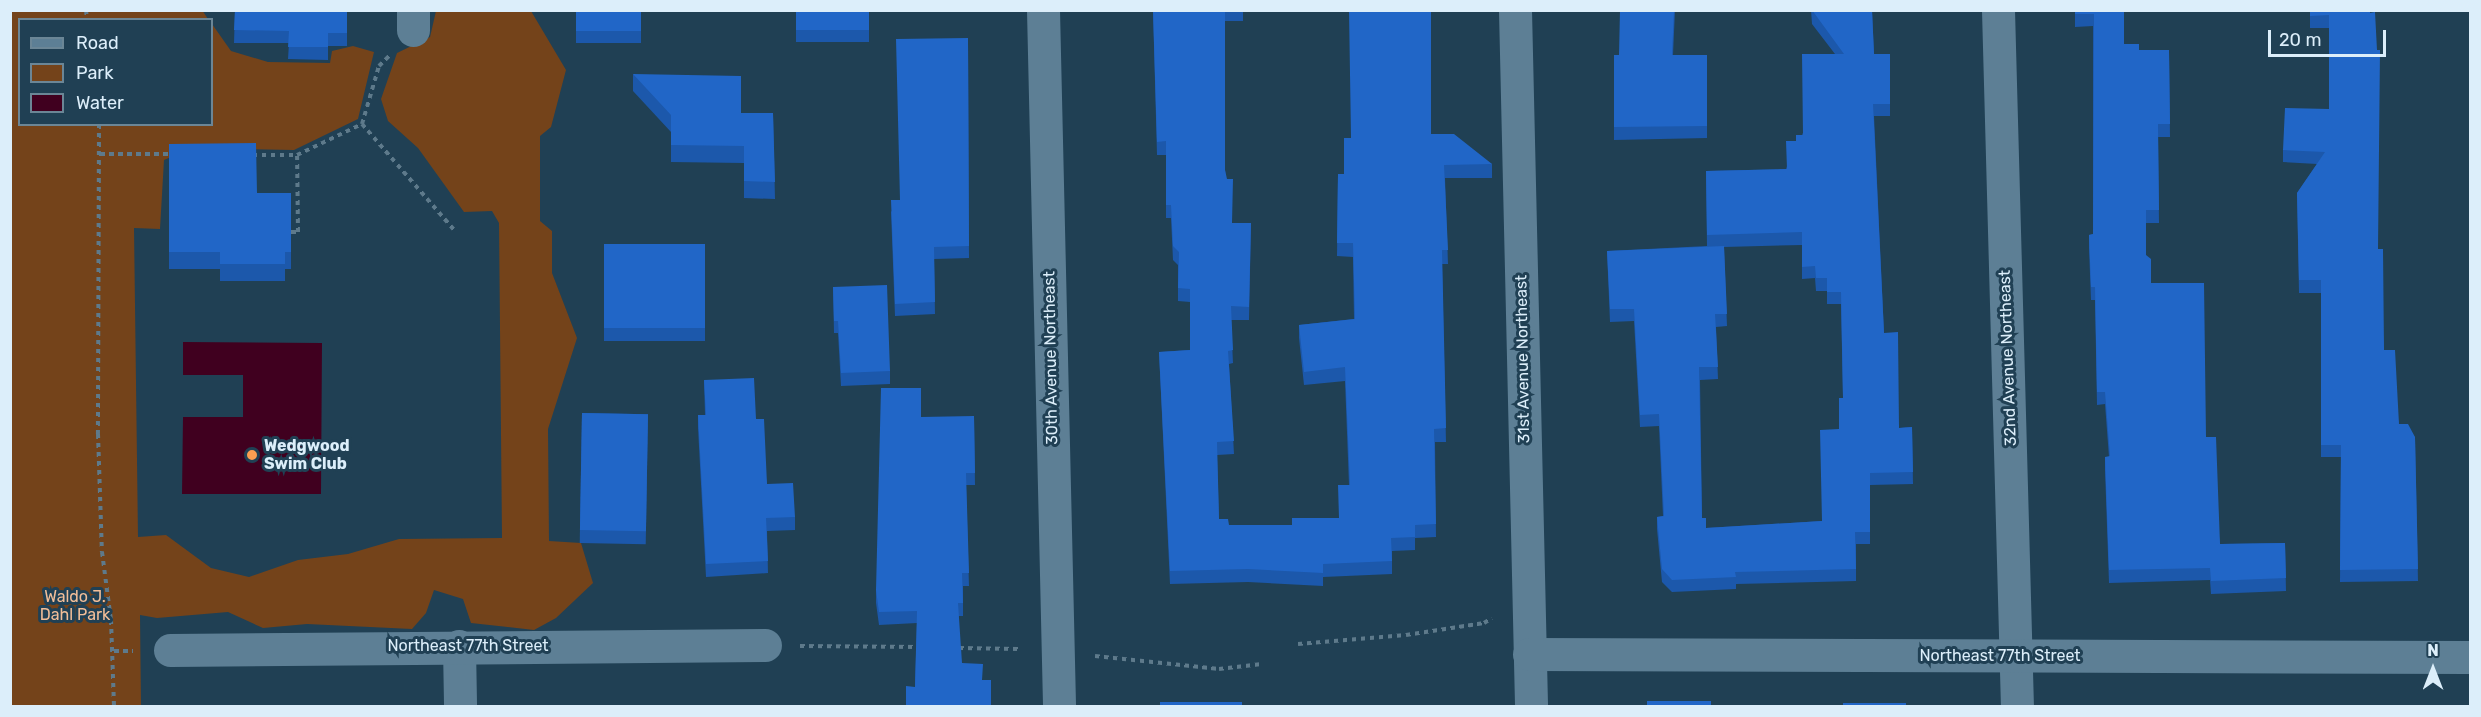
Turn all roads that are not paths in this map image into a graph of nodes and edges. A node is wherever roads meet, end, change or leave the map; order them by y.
1 (1043, 10) edge
2 (1515, 10) edge
3 (1998, 10) edge
4 (778, 645) road end
5 (459, 646) junction
6 (170, 650) dead end
7 (1529, 654) junction
8 (2016, 656) junction
9 (2470, 657) edge
10 (460, 706) edge
11 (1059, 706) edge
12 (1531, 706) edge
13 (2017, 706) edge

1 - 11 street, 30th Avenue Northeast
2 - 7 street, 31st Avenue Northeast
3 - 8 street, 32nd Avenue Northeast
4 - 5 street, Northeast 77th Street
5 - 6 street, Northeast 77th Street
5 - 10 street
7 - 8 street, Northeast 77th Street
7 - 12 street, 31st Avenue Northeast
8 - 9 street, Northeast 77th Street
8 - 13 street, 32nd Avenue Northeast

